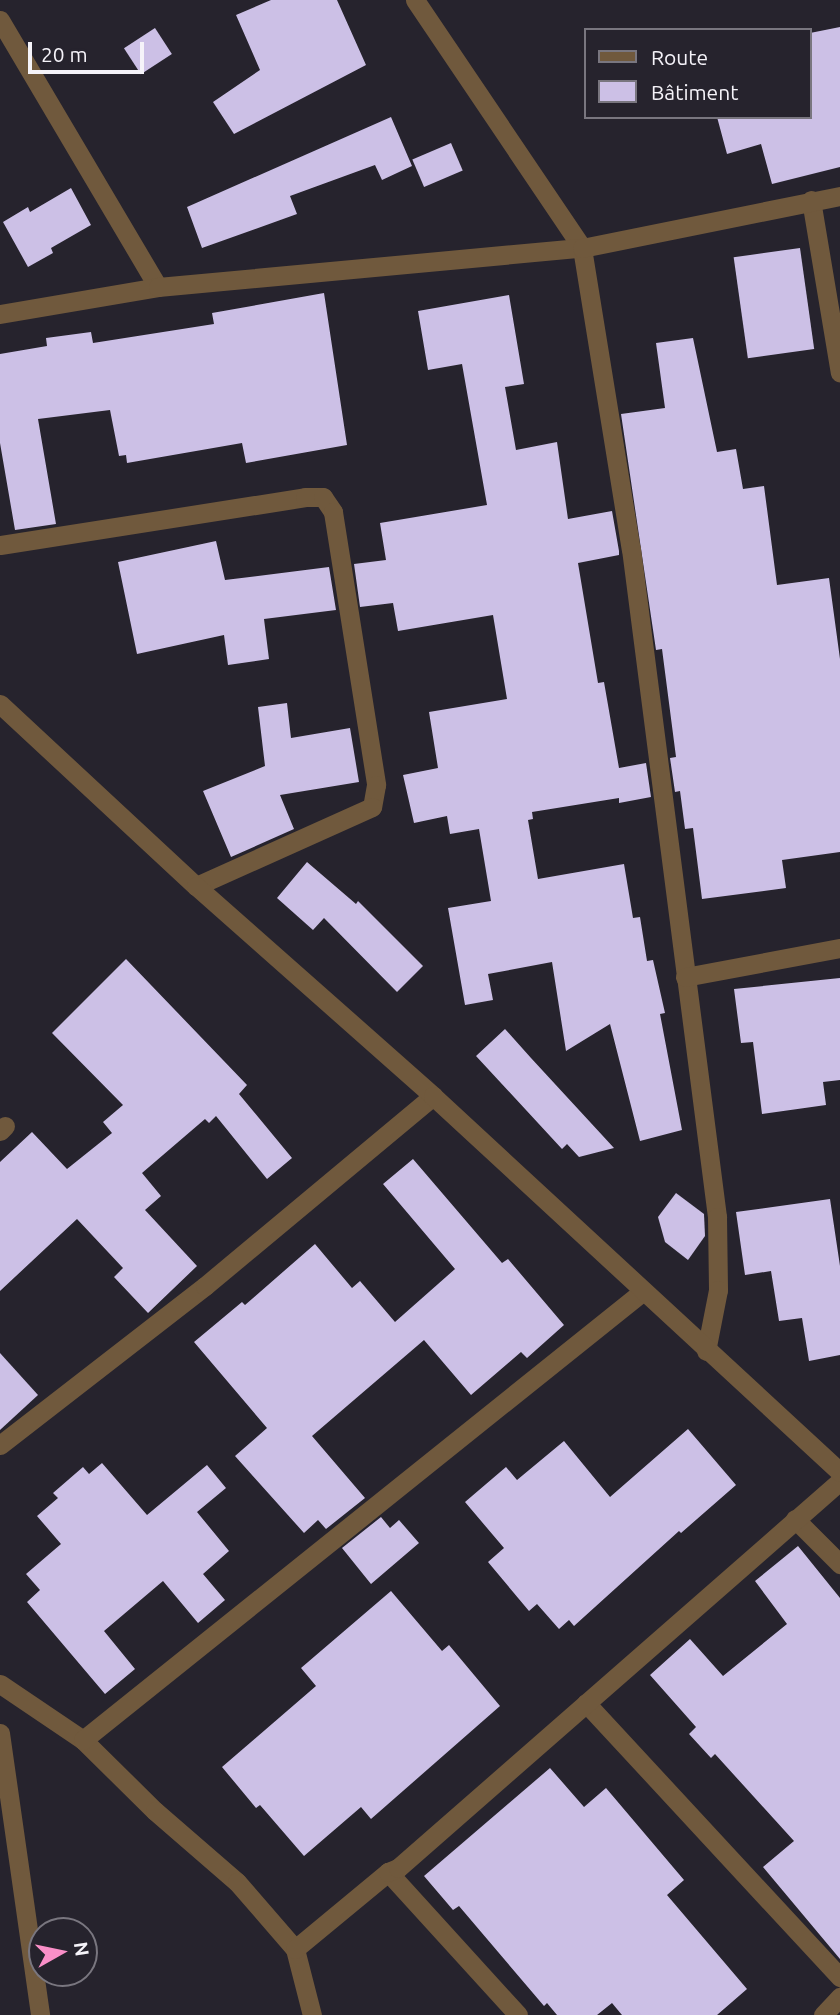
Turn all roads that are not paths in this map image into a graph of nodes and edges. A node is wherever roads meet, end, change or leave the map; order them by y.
1 (415, 0) edge
2 (0, 20) edge
3 (840, 196) edge
4 (811, 200) junction
5 (582, 248) junction
6 (158, 287) junction
7 (0, 314) edge
8 (840, 373) edge
9 (0, 545) edge
10 (0, 704) edge
11 (197, 886) junction
12 (840, 948) edge
13 (685, 977) junction
14 (433, 1096) junction
15 (642, 1292) junction
16 (706, 1351) junction
17 (0, 1445) edge
18 (840, 1472) edge
19 (840, 1481) edge
20 (795, 1519) junction
21 (840, 1564) edge
22 (0, 1684) edge
23 (586, 1703) junction
24 (0, 1733) edge
25 (83, 1740) junction
26 (388, 1872) junction
27 (295, 1949) junction
28 (840, 1977) edge
29 (840, 1997) edge
30 (40, 2015) edge
31 (312, 2015) edge
32 (518, 2015) edge
33 (823, 2015) edge

1 - 5 street
2 - 6 street
3 - 4 street
4 - 5 street
4 - 8 street
5 - 6 street
5 - 13 street
6 - 7 street
9 - 11 street
10 - 11 street
11 - 14 street
12 - 13 street
13 - 16 street
14 - 15 street
14 - 17 street
15 - 16 street
15 - 25 street
16 - 18 street
19 - 20 street
20 - 21 street
20 - 23 street
22 - 25 street
23 - 26 street
23 - 28 street
24 - 30 street
25 - 27 street
26 - 27 street
26 - 32 street
27 - 31 street
29 - 33 street

